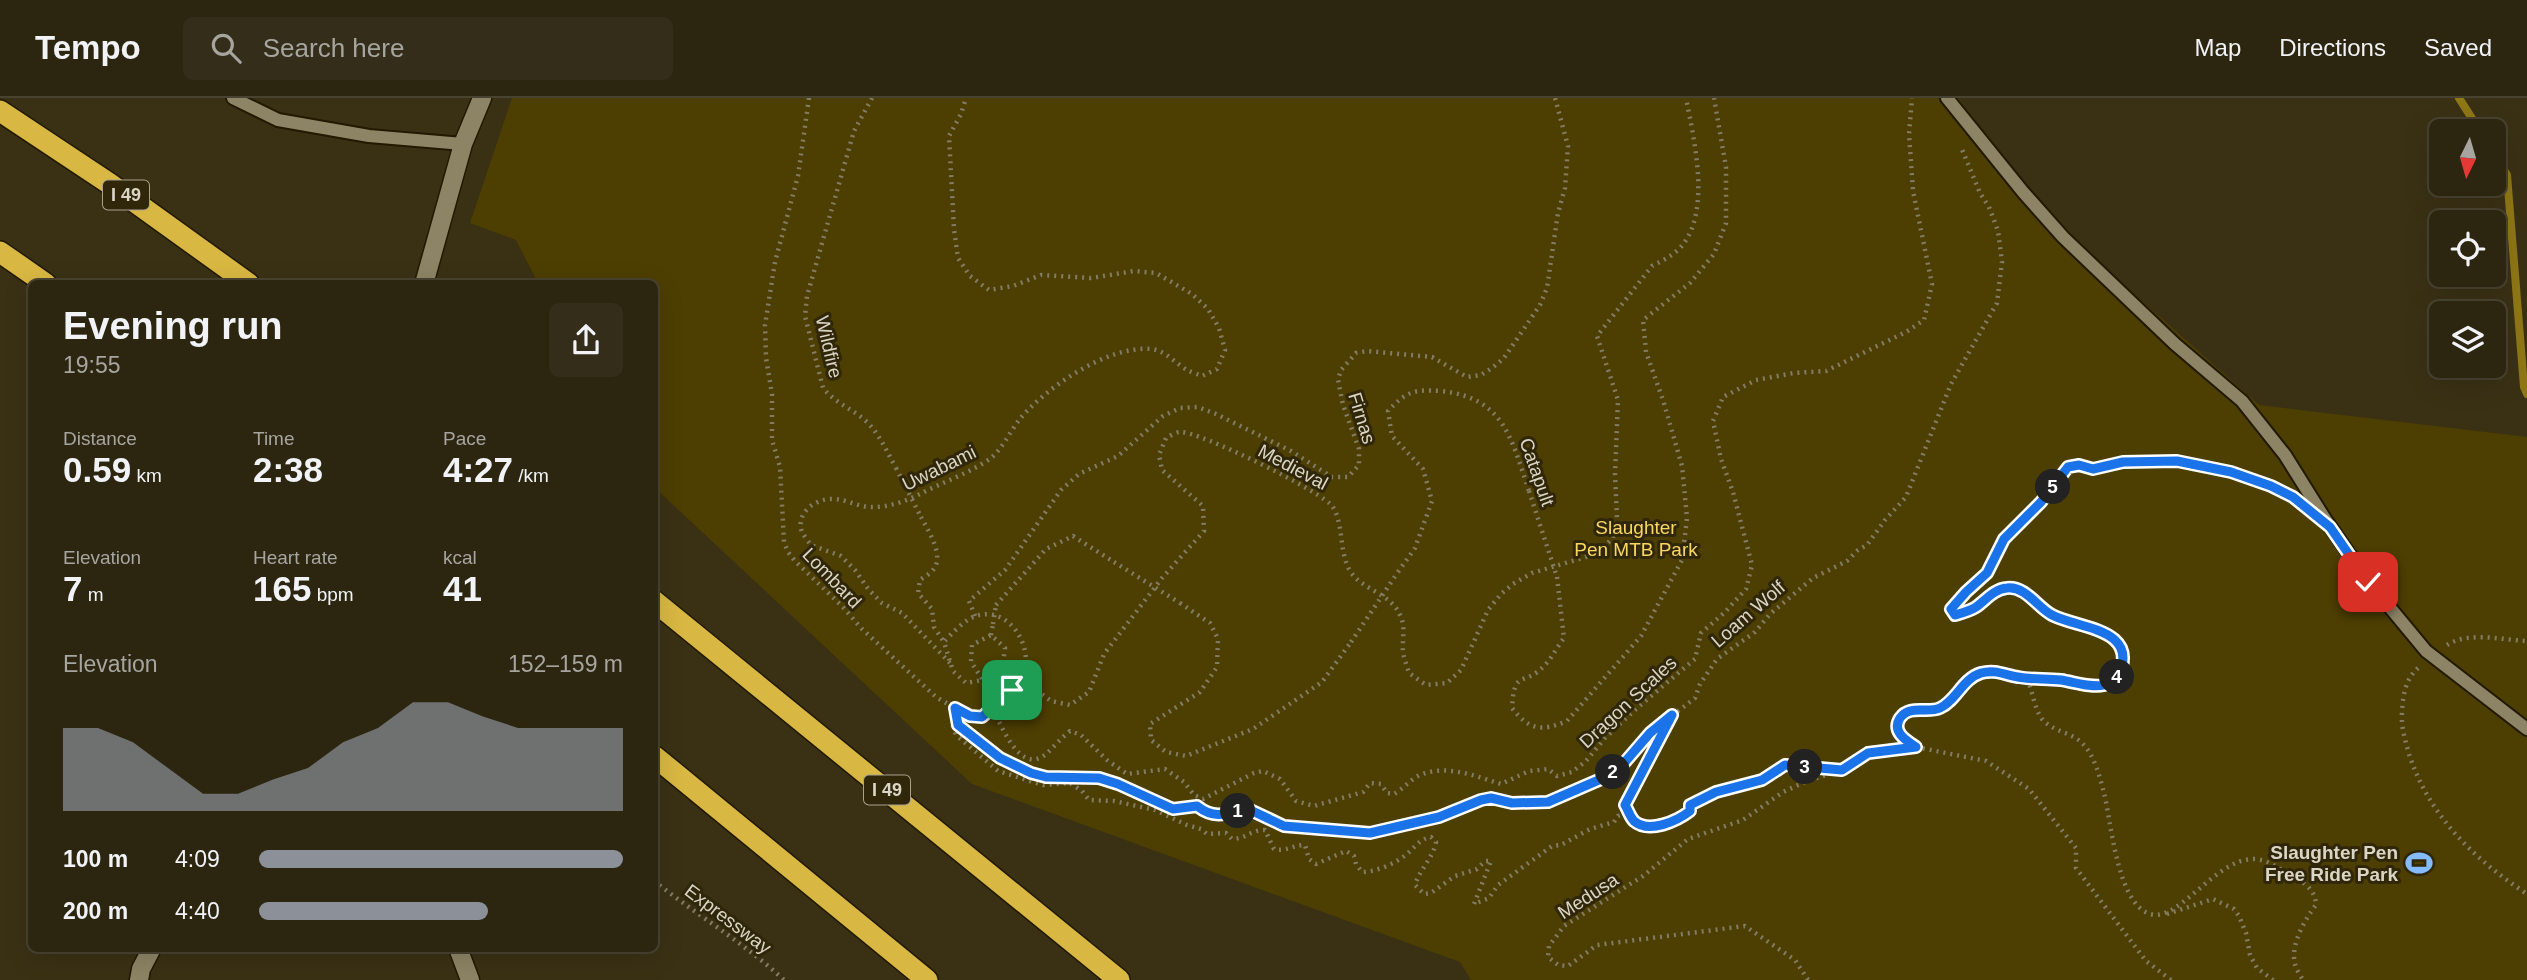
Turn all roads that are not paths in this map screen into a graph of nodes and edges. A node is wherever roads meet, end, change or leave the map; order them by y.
1 (233, 98) edge
2 (482, 98) edge
3 (1947, 98) edge
4 (0, 111) edge
5 (463, 144) junction
6 (0, 253) edge
7 (40, 280) edge
8 (243, 280) edge
9 (425, 280) edge
10 (658, 604) edge
11 (2527, 729) edge
12 (658, 759) edge
13 (150, 952) edge
14 (460, 952) edge
15 (139, 980) edge
16 (470, 980) edge
17 (927, 980) edge
18 (1119, 980) edge

1 - 5 lane
2 - 5 street
3 - 11 lane
4 - 8 highway, I 49
5 - 9 street
6 - 7 highway
10 - 18 highway, I 49
12 - 17 highway
13 - 15 street
14 - 16 street

